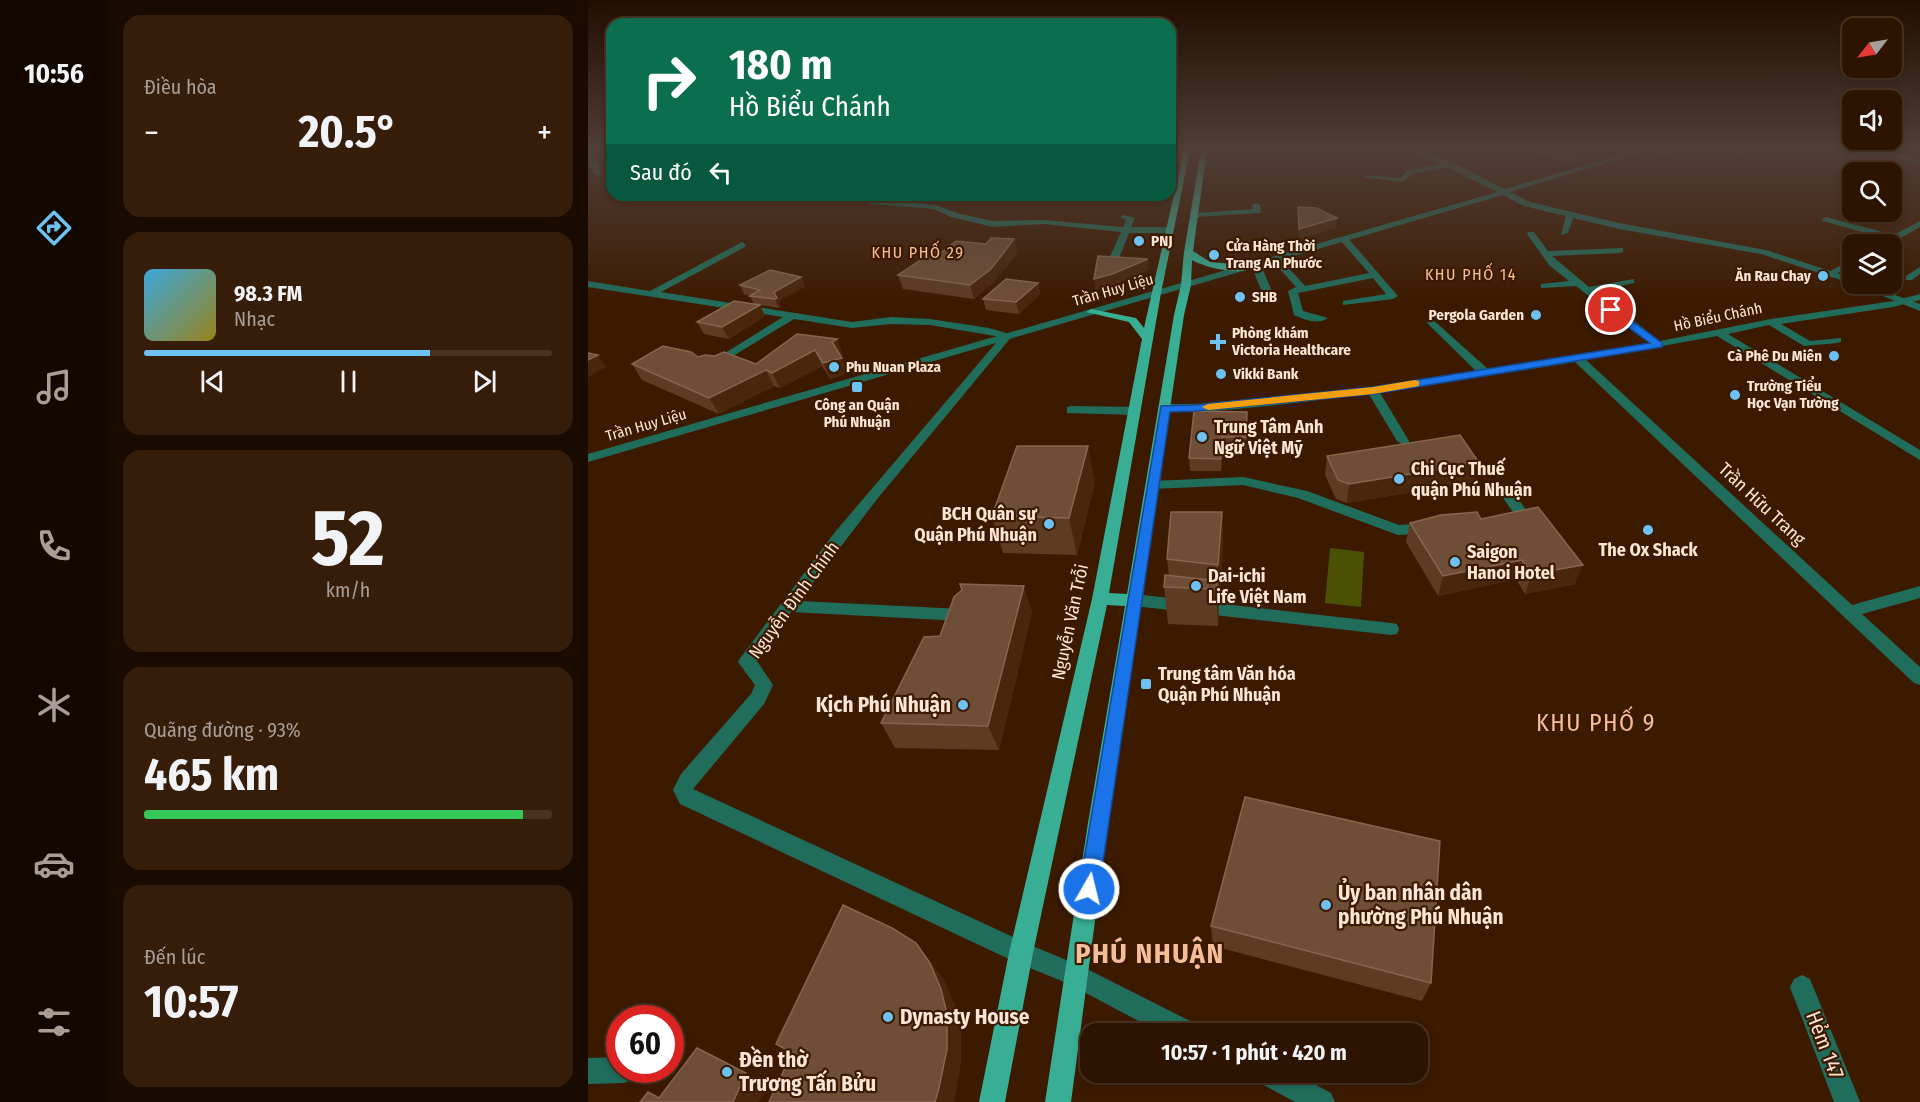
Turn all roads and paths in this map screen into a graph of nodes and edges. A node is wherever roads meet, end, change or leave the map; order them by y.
1 (869, 201) edge
2 (1175, 201) edge
3 (1197, 201) edge
4 (1468, 201) edge
5 (1522, 201) edge
6 (1258, 210) dead end
7 (1195, 215) junction
8 (1570, 215) junction
9 (1124, 217) dead end
10 (1826, 219) dead end
11 (1026, 224) junction
12 (1920, 224) edge
13 (1126, 230) junction
14 (1169, 230) junction
15 (1564, 233) dead end
16 (1531, 234) dead end
17 (1880, 234) edge
18 (1901, 234) edge
19 (1013, 236) edge
20 (1344, 239) junction
21 (742, 244) dead end
22 (1620, 250) dead end
23 (1188, 252) junction
24 (1545, 254) junction
25 (1276, 259) junction
26 (1112, 263) edge
27 (1251, 267) junction
28 (1842, 267) edge
29 (1920, 270) edge
30 (1832, 273) junction
31 (1375, 275) junction
32 (1842, 277) edge
33 (1909, 278) dead end
34 (1631, 281) dead end
35 (1577, 283) junction
36 (588, 284) edge
37 (1186, 285) junction
38 (1544, 286) dead end
39 (1303, 289) junction
40 (1586, 290) junction
41 (1156, 293) junction
42 (651, 294) junction
43 (1884, 294) edge
44 (1920, 297) edge
45 (1270, 299) dead end
46 (1902, 301) junction
47 (1347, 303) dead end
48 (1920, 308) edge
49 (1091, 312) junction
50 (792, 315) junction
51 (1323, 318) dead end
52 (1432, 322) dead end
53 (1771, 322) junction
54 (1718, 332) junction
55 (1008, 335) junction
56 (1837, 340) dead end
57 (1149, 341) junction
58 (1658, 345) junction
59 (1577, 358) junction
60 (708, 368) edge
61 (1484, 372) junction
62 (1373, 391) junction
63 (1165, 408) junction
64 (1071, 410) dead end
65 (1135, 411) junction
66 (1403, 441) edge
67 (1920, 456) edge
68 (588, 458) edge
69 (1152, 485) junction
70 (1503, 488) dead end
71 (1487, 522) edge
72 (1442, 526) edge
73 (1920, 592) edge
74 (1100, 599) junction
75 (1134, 600) junction
76 (787, 606) junction
77 (1849, 612) junction
78 (962, 615) edge
79 (1391, 629) dead end
80 (1920, 678) edge
81 (1021, 953) junction
82 (1077, 976) junction
83 (1802, 987) dead end
84 (1168, 1023) edge
85 (606, 1070) edge
86 (588, 1071) edge
87 (1285, 1083) edge
88 (992, 1102) edge
89 (1058, 1102) edge
90 (1322, 1102) edge
91 (1847, 1102) edge

1 - 11 street
2 - 14 main road, Nguyễn Văn Trỗi
3 - 7 main road
4 - 20 street, Trần Huy Liệu
5 - 8 street
6 - 7 street
7 - 23 main road
8 - 15 street
8 - 30 street
9 - 13 street
10 - 17 street
11 - 13 street
11 - 19 street
12 - 18 street
13 - 14 street
13 - 26 street
14 - 41 main road, Nguyễn Văn Trỗi
16 - 24 street
20 - 25 street, Trần Huy Liệu
20 - 31 street
21 - 42 street
22 - 24 street
23 - 27 main road
23 - 37 main road
24 - 35 street
25 - 27 street, Trần Huy Liệu
25 - 39 street
27 - 37 street, Trần Huy Liệu
27 - 45 street
28 - 30 street
29 - 33 street
30 - 32 street
31 - 39 street
31 - 47 street
34 - 40 street
35 - 38 street
35 - 40 street
36 - 42 street
37 - 41 street, Trần Huy Liệu
37 - 63 main road
39 - 51 street
40 - 58 street
41 - 49 street, Trần Huy Liệu
41 - 57 main road, Nguyễn Văn Trỗi
42 - 50 street
43 - 46 street
44 - 46 street, Hồ Biểu Chánh
46 - 48 street
46 - 53 street, Hồ Biểu Chánh
49 - 55 street, Trần Huy Liệu
49 - 57 main road
50 - 55 street
50 - 60 street
52 - 61 street
53 - 54 street, Hồ Biểu Chánh
53 - 56 street
54 - 58 street, Hồ Biểu Chánh
54 - 67 street
55 - 68 street, Trần Huy Liệu
55 - 76 street, Nguyễn Đình Chính
57 - 65 main road, Nguyễn Văn Trỗi
58 - 59 street, Hồ Biểu Chánh
59 - 61 street, Hồ Biểu Chánh
59 - 77 street, Trần Hữu Trang
61 - 62 street, Hồ Biểu Chánh
62 - 63 street, Hồ Biểu Chánh
62 - 66 street
63 - 69 main road
64 - 65 street
65 - 74 main road, Nguyễn Văn Trỗi
69 - 72 street
69 - 75 main road
70 - 71 street
73 - 77 street
74 - 75 main road
74 - 81 main road, Nguyễn Văn Trỗi
75 - 79 street
75 - 82 main road
76 - 78 street
76 - 81 street, Nguyễn Đình Chính
77 - 80 street, Trần Hữu Trang
81 - 82 street, Nguyễn Đình Chính
81 - 88 main road, Nguyễn Văn Trỗi
82 - 84 street, Nguyễn Đình Chính
82 - 89 main road
83 - 91 street, Hẻm 147
85 - 86 street
87 - 90 street

